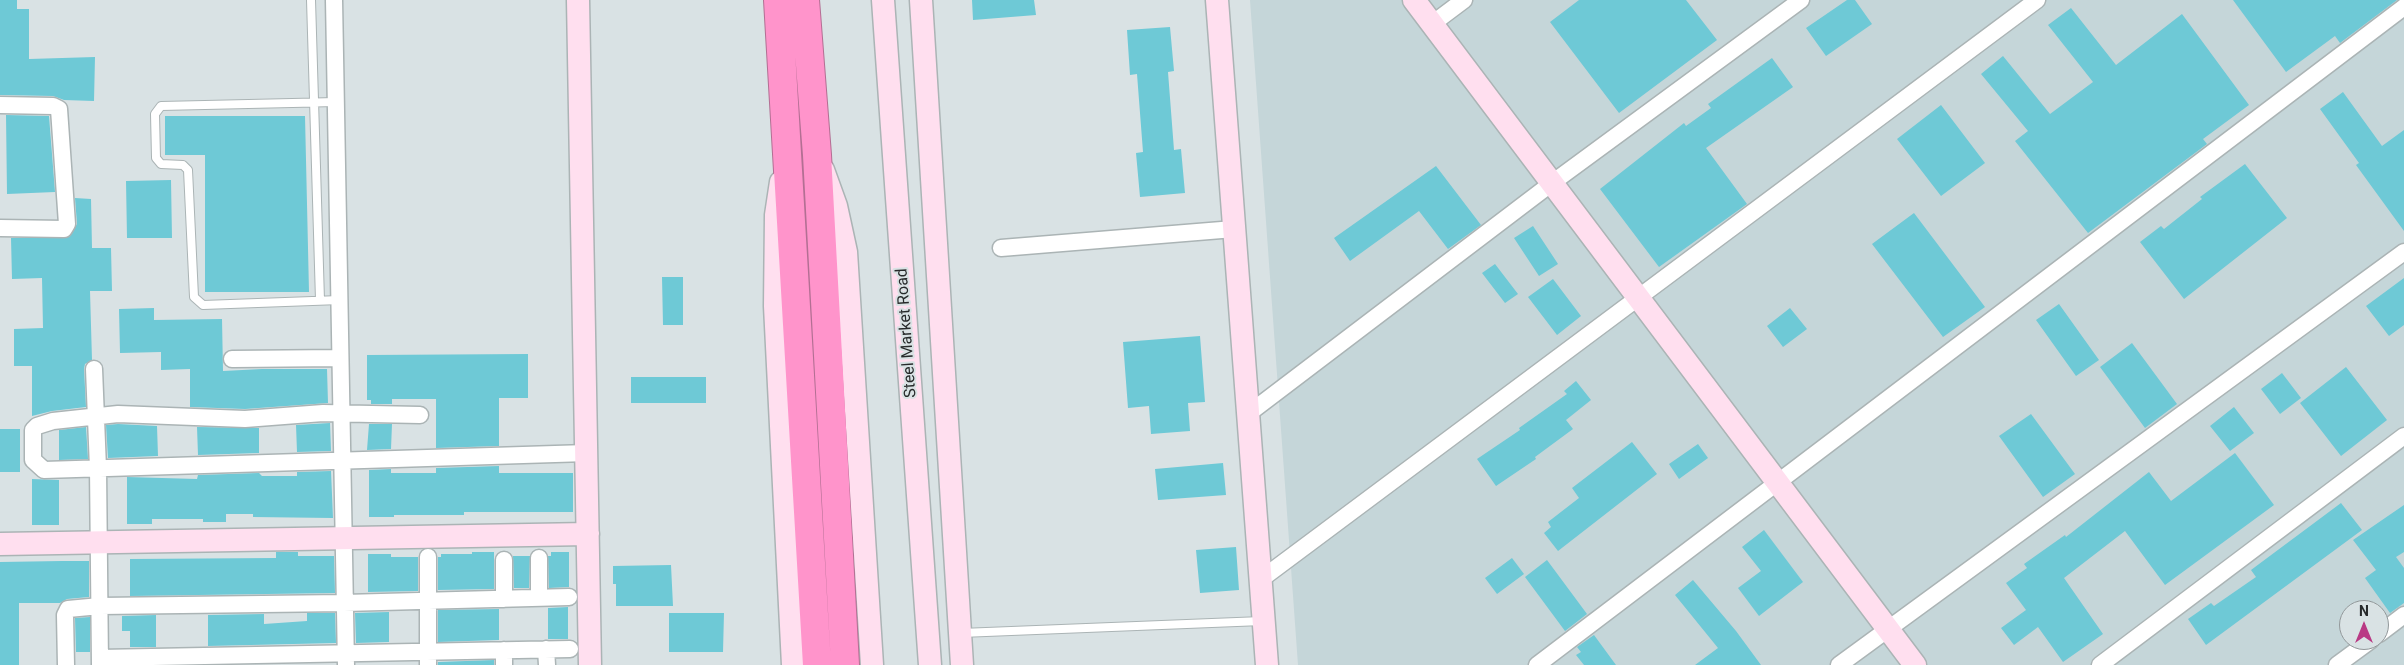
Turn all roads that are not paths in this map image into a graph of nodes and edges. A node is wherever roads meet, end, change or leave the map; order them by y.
1 (311, 0) edge
2 (334, 0) edge
3 (578, 0) edge
4 (778, 0) edge
5 (805, 0) edge
6 (884, 0) edge
7 (921, 0) edge
8 (1217, 0) edge
9 (1414, 0) edge
10 (1464, 0) edge
11 (1801, 0) edge
12 (2037, 0) edge
13 (2404, 7) edge
14 (1432, 24) junction
15 (313, 102) junction
16 (336, 102) junction
17 (0, 105) edge
18 (786, 150) junction
19 (817, 155) junction
20 (1552, 183) junction
21 (0, 228) edge
22 (1234, 229) junction
23 (1001, 248) dead end
24 (2404, 252) edge
25 (937, 258) junction
26 (902, 261) junction
27 (1639, 298) junction
28 (320, 300) junction
29 (340, 300) junction
30 (340, 358) junction
31 (232, 360) dead end
32 (94, 369) dead end
33 (342, 413) junction
34 (1248, 414) junction
35 (420, 415) dead end
36 (96, 417) junction
37 (2404, 436) edge
38 (587, 453) junction
39 (342, 459) junction
40 (98, 468) junction
41 (1777, 482) junction
42 (588, 534) junction
43 (344, 538) junction
44 (99, 542) junction
45 (0, 544) edge
46 (428, 557) dead end
47 (539, 558) dead end
48 (504, 560) dead end
49 (1260, 580) junction
50 (569, 597) dead end
51 (538, 598) junction
52 (504, 599) junction
53 (428, 601) junction
54 (344, 603) junction
55 (100, 606) junction
56 (2404, 616) edge
57 (1264, 621) junction
58 (2389, 627) edge
59 (1887, 628) junction
60 (960, 633) junction
61 (570, 649) dead end
62 (2357, 650) edge
63 (504, 657) edge
64 (547, 657) edge
65 (428, 658) edge
66 (346, 659) edge
67 (100, 661) edge
68 (66, 665) edge
69 (590, 665) edge
70 (793, 665) edge
71 (817, 665) edge
72 (845, 665) edge
73 (872, 665) edge
74 (930, 665) edge
75 (962, 665) edge
76 (1267, 665) edge
77 (1537, 665) edge
78 (1839, 665) edge
79 (1915, 665) edge
80 (2100, 665) edge
81 (2337, 665) edge

1 - 15 lane
2 - 16 street
3 - 38 street
4 - 18 highway
5 - 19 highway
6 - 26 street, Steel Market Road
7 - 25 street, Steel Market Road
8 - 22 street
9 - 14 street
10 - 14 street
11 - 20 street
12 - 27 street
13 - 41 street
14 - 20 street
15 - 16 lane
15 - 28 lane
15 - 28 lane
16 - 29 street
17 - 21 street
18 - 70 street
18 - 71 highway
19 - 72 highway
19 - 73 street
20 - 27 street
20 - 34 street
22 - 23 street
22 - 34 street
24 - 59 street
25 - 26 street
25 - 60 street, Steel Market Road
26 - 74 street, Steel Market Road
27 - 41 street
27 - 49 street
28 - 29 lane
29 - 30 street
30 - 31 street
30 - 33 street
32 - 36 street
33 - 35 street
33 - 36 street
33 - 39 street
34 - 49 street
36 - 40 street
36 - 40 street
37 - 80 street
38 - 39 street
38 - 42 street
39 - 40 street
39 - 43 street
40 - 44 street
41 - 59 street
41 - 77 street
42 - 43 street
42 - 69 street
43 - 44 street
43 - 54 street
44 - 45 street
44 - 55 street
46 - 53 street
47 - 51 street
48 - 52 street
49 - 57 street
50 - 51 street
51 - 52 street
52 - 53 street
53 - 54 street
53 - 65 street
54 - 55 street
54 - 66 street
55 - 67 street
55 - 68 street
56 - 58 street
57 - 60 lane
57 - 76 street
59 - 78 street
59 - 79 street
60 - 75 street, Steel Market Road
61 - 64 street
62 - 81 street
63 - 64 street
63 - 65 street
65 - 66 street
66 - 67 street

